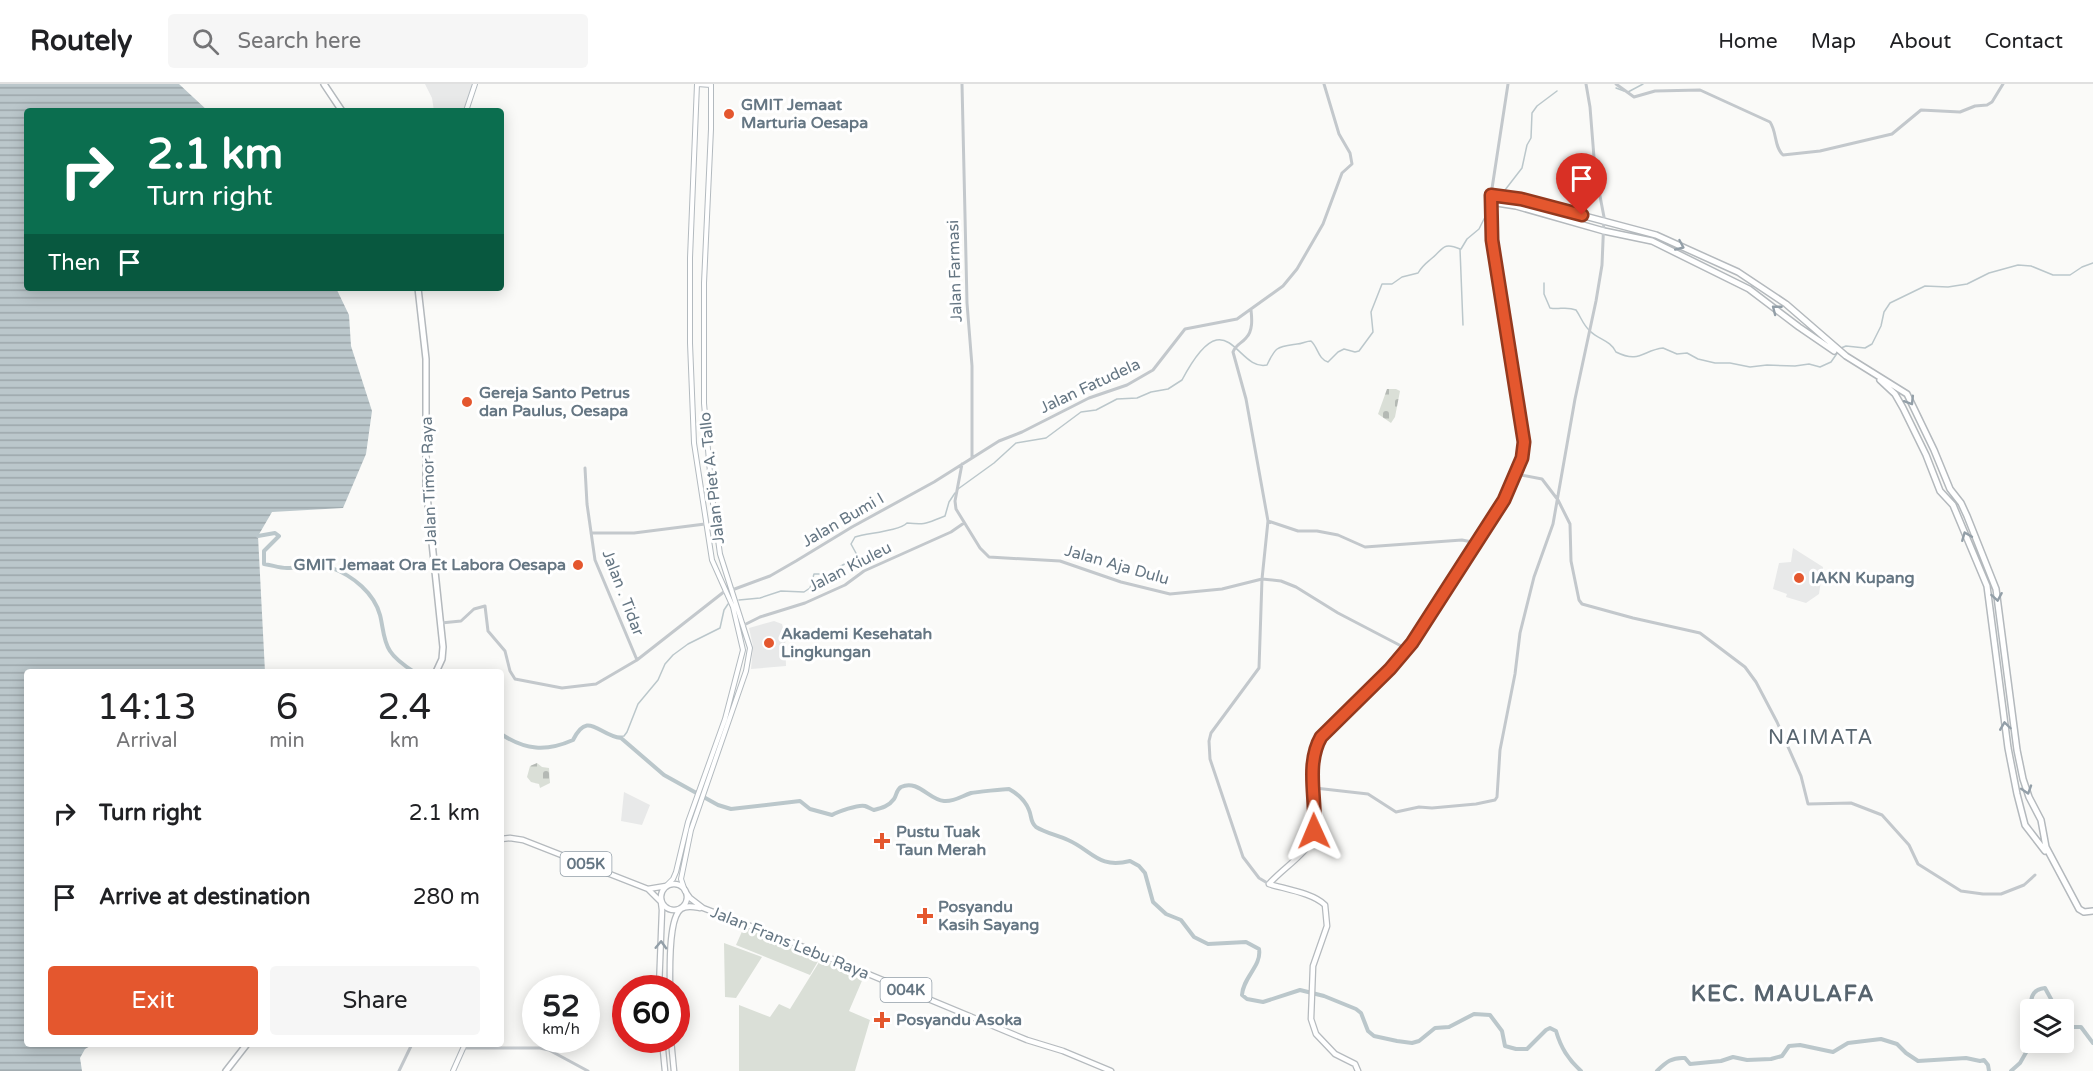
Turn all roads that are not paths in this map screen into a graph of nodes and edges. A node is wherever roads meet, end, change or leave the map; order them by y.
1 (324, 84) edge
2 (476, 84) edge
3 (697, 84) edge
4 (711, 84) edge
5 (962, 84) edge
6 (1324, 84) edge
7 (1508, 84) edge
8 (1586, 84) edge
9 (1616, 84) edge
10 (2003, 84) edge
11 (340, 108) edge
12 (467, 108) edge
13 (1491, 195) junction
14 (1490, 203) junction
15 (1604, 222) junction
16 (1604, 231) junction
17 (418, 291) edge
18 (1251, 309) junction
19 (1821, 338) junction
20 (1845, 357) junction
21 (705, 423) junction
22 (695, 424) junction
23 (972, 457) junction
24 (963, 463) junction
25 (585, 468) dead end
26 (1516, 474) junction
27 (710, 476) junction
28 (699, 477) junction
29 (1558, 500) junction
30 (1268, 521) junction
31 (964, 522) junction
32 (705, 524) junction
33 (591, 533) junction
34 (1477, 543) junction
35 (1262, 579) junction
36 (732, 590) junction
37 (725, 591) junction
38 (734, 604) junction
39 (440, 623) junction
40 (744, 625) junction
41 (1407, 649) junction
42 (638, 660) junction
43 (437, 669) edge
44 (709, 770) junction
45 (1313, 788) junction
46 (693, 815) junction
47 (504, 839) edge
48 (2050, 858) junction
49 (2035, 875) dead end
50 (1269, 884) junction
51 (666, 886) junction
52 (648, 889) junction
53 (685, 891) junction
54 (661, 902) junction
55 (681, 908) junction
56 (703, 908) junction
57 (2093, 913) edge
58 (659, 975) edge
59 (671, 975) edge
60 (245, 1047) edge
61 (411, 1047) edge
62 (465, 1047) edge
63 (502, 1047) edge
64 (663, 1053) edge
65 (672, 1053) edge
66 (226, 1071) edge
67 (399, 1071) edge
68 (453, 1071) edge
69 (588, 1071) edge
70 (665, 1071) edge
71 (674, 1071) edge
72 (1111, 1071) edge
73 (1358, 1071) edge

1 - 11 highway
2 - 12 main road
3 - 4 main road
3 - 22 main road, Jalan Piet A. Tallo
4 - 21 main road, Jalan Piet A. Tallo
5 - 23 street, Jalan Farmasi
6 - 18 street, Jalan Fatudela
7 - 13 street
8 - 15 street
9 - 10 street
13 - 14 main road
13 - 15 highway
14 - 16 highway
14 - 26 main road
15 - 16 street
15 -> 19 highway
19 -> 16 highway
16 - 29 street
17 - 39 highway, Jalan Timor Raya
18 - 23 street, Jalan Fatudela
18 - 30 street
19 - 20 highway
48 -> 20 highway
20 -> 48 highway
21 - 22 main road
21 - 27 main road, Jalan Piet A. Tallo
22 - 28 main road, Jalan Piet A. Tallo
23 - 24 street, Jalan Fatudela
24 - 31 street, Jalan Aja Dulu
24 - 36 street, Jalan Bumi I
25 - 33 street, Jalan . Tidar
26 - 29 street
26 - 34 main road
27 - 28 main road
27 - 36 main road, Jalan Piet A. Tallo
28 - 32 main road, Jalan Piet A. Tallo
29 - 45 street
29 - 49 street
30 - 34 street
30 - 35 street
31 - 35 street, Jalan Aja Dulu
31 - 40 street, Jalan Kiuleu
32 - 33 street
32 - 37 main road, Jalan Piet A. Tallo
33 - 42 street, Jalan . Tidar
34 - 41 main road
35 - 41 street, Jalan Aja Dulu
35 - 50 street
36 - 38 main road, Jalan Piet A. Tallo
37 - 38 main road, Jalan Piet A. Tallo
37 - 42 street
38 - 40 main road, Jalan Piet A. Tallo
38 - 44 main road, Jalan Piet A. Tallo
39 - 42 street
39 - 43 highway, Jalan Timor Raya
40 - 44 main road, Jalan Piet A. Tallo
41 - 45 main road
44 - 46 main road, Jalan Piet A. Tallo
45 - 50 main road
46 - 51 main road, Jalan Piet A. Tallo
46 - 53 main road, Jalan Piet A. Tallo
47 - 52 main road, 005K
48 - 57 highway
50 - 73 main road
51 - 52 main road
51 - 53 main road
51 - 54 main road
52 - 54 main road, 005K
53 - 55 main road
53 - 56 main road, Jalan Frans Lebu Raya / 004K
54 - 55 main road
58 -> 54 main road
55 - 56 main road, Jalan Frans Lebu Raya / 004K
55 - 59 main road
56 - 72 main road, Jalan Frans Lebu Raya / 004K
60 - 66 highway
61 - 67 street
62 - 68 main road
63 - 69 street
64 - 70 main road
65 - 71 main road

